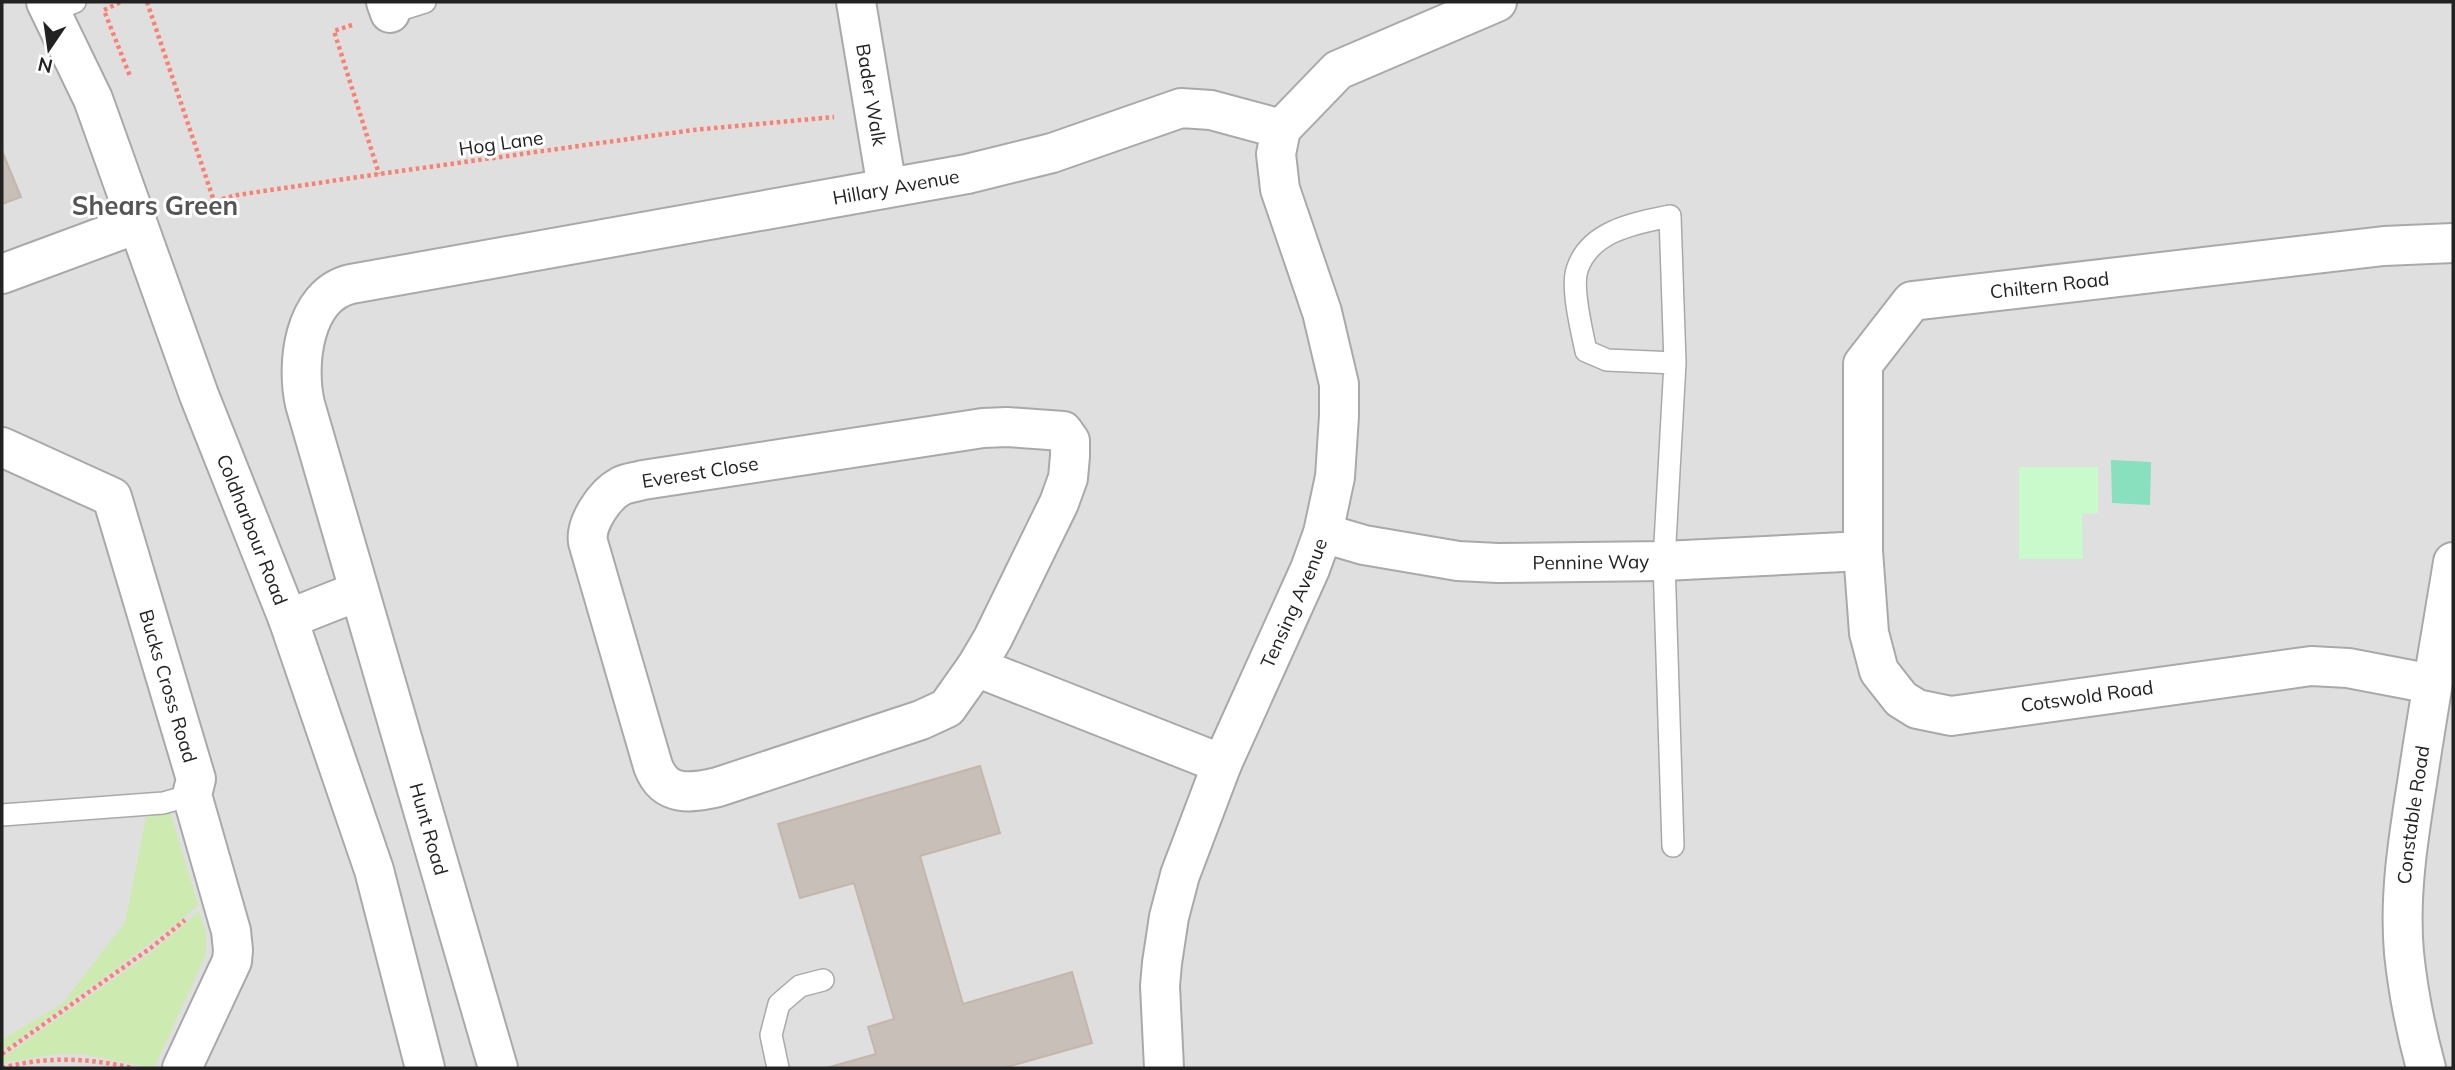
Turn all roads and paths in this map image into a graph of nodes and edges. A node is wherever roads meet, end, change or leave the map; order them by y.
1 (100, 2) edge
2 (121, 2) edge
3 (147, 2) edge
4 (856, 2) edge
5 (1485, 4) edge
6 (57, 5) edge
7 (400, 6) edge
8 (874, 113) junction
9 (1281, 129) junction
10 (379, 174) junction
11 (887, 188) junction
12 (214, 201) junction
13 (137, 224) junction
14 (2453, 243) edge
15 (2, 274) edge
16 (1675, 363) junction
17 (303, 364) joint
18 (2, 447) edge
19 (1324, 533) junction
20 (1863, 551) junction
21 (1664, 561) junction
22 (2453, 562) edge
23 (359, 591) junction
24 (288, 619) junction
25 (976, 667) junction
26 (2432, 684) junction
27 (1222, 764) junction
28 (192, 796) junction
29 (2, 815) edge
30 (1673, 846) dead end
31 (191, 914) dead end
32 (823, 981) dead end
33 (2, 1054) edge
34 (2, 1068) edge
35 (133, 1068) edge
36 (182, 1068) edge
37 (425, 1068) edge
38 (498, 1068) edge
39 (778, 1068) edge
40 (1164, 1068) edge
41 (2426, 1068) edge

1 - 2 path
3 - 12 path
4 - 8 street, Bader Walk
5 - 9 street
6 - 13 street, Coldharbour Road
7 - 10 path
8 - 10 path, Hog Lane
8 - 11 street, Bader Walk
9 - 11 street, Hillary Avenue
9 - 19 street, Tensing Avenue
10 - 12 path, Hog Lane
11 - 17 street, Hillary Avenue
12 - 13 path, Hog Lane
13 - 15 street
13 - 24 street, Coldharbour Road
14 - 20 street, Chiltern Road
16 - 16 lane
16 - 21 lane
17 - 23 street, Hunt Road
18 - 28 street, Bucks Cross Road
19 - 21 street, Pennine Way
19 - 27 street, Tensing Avenue
20 - 21 street, Pennine Way
20 - 26 street, Cotswold Road
21 - 30 lane
22 - 26 street, Constable Road
23 - 24 street
23 - 38 street, Hunt Road
24 - 37 street, Coldharbour Road
25 - 25 street, Everest Close
25 - 27 street
26 - 41 street, Constable Road
27 - 40 street, Tensing Avenue
28 - 29 lane
28 - 36 street, Bucks Cross Road
31 - 33 path
32 - 39 lane
34 - 35 path

